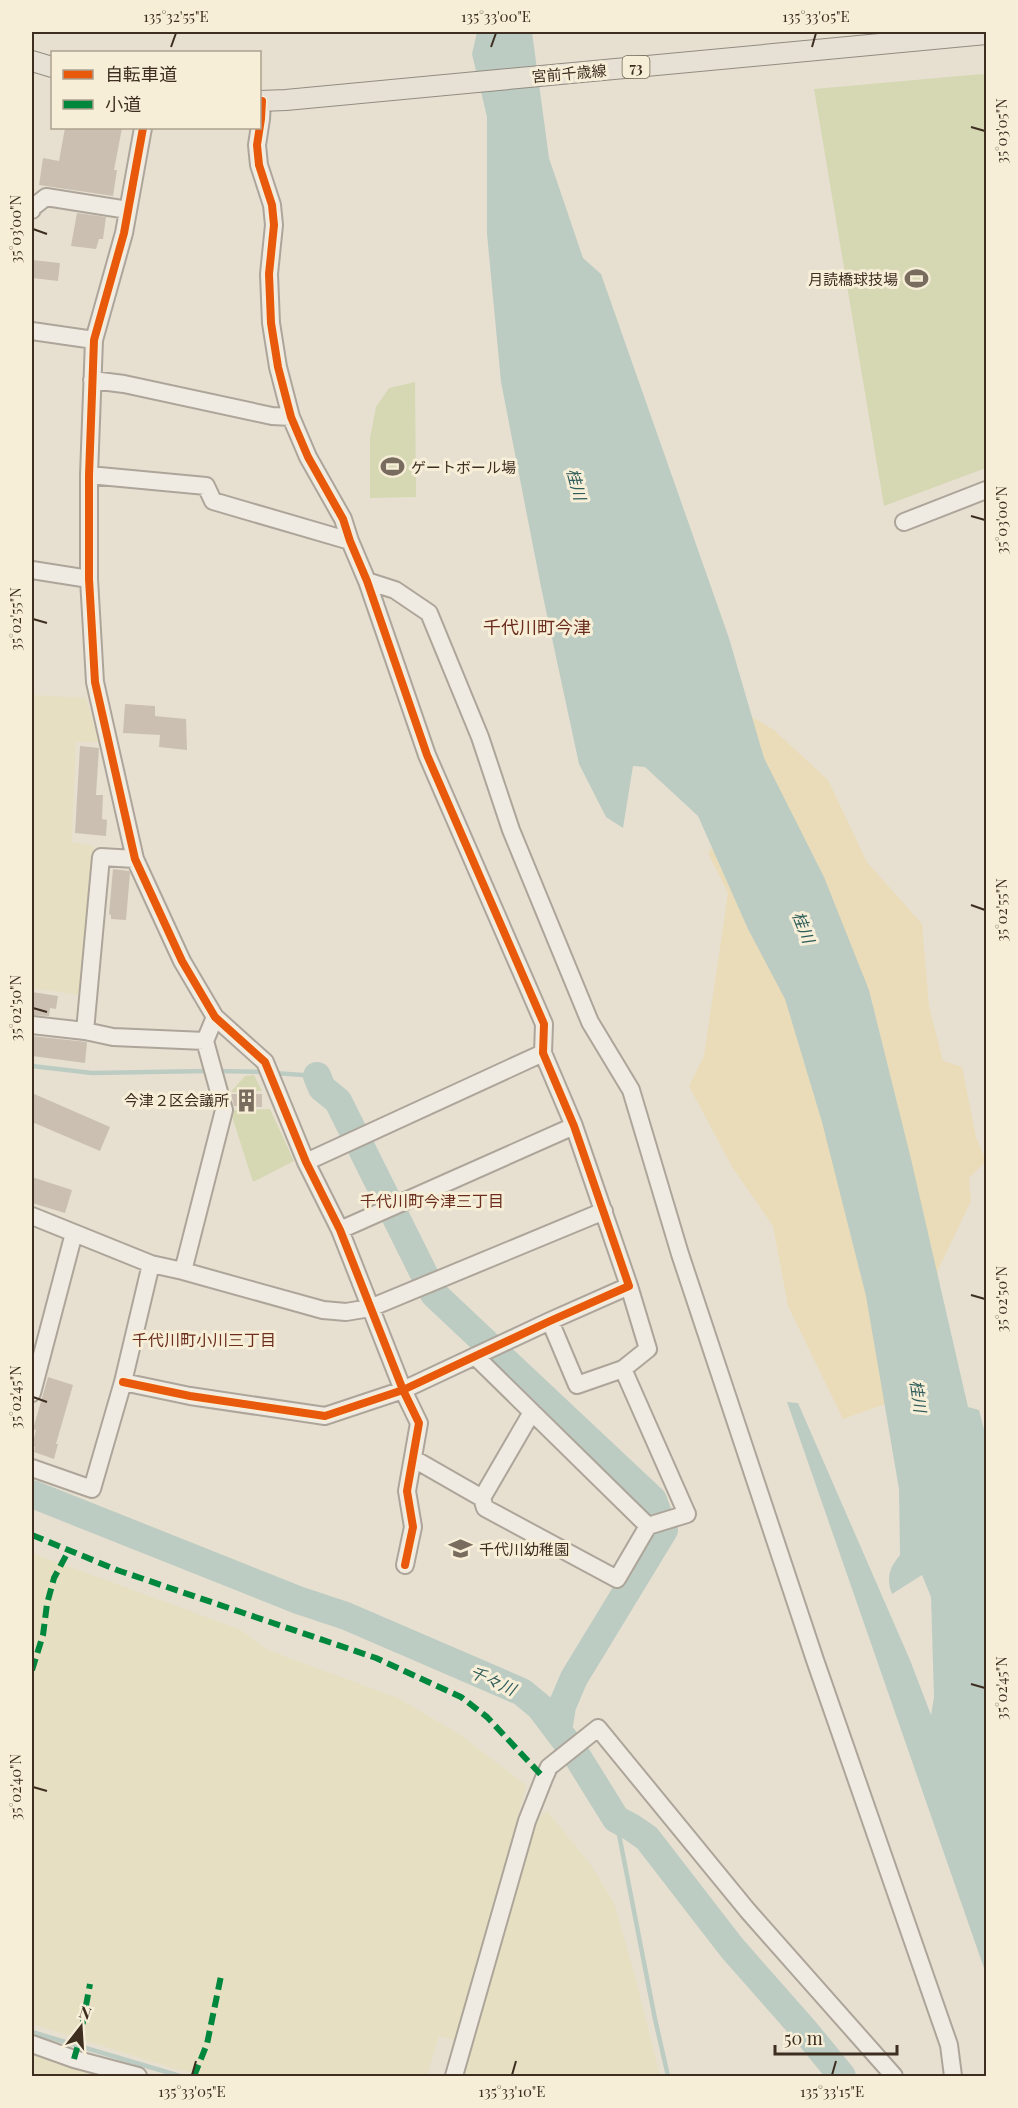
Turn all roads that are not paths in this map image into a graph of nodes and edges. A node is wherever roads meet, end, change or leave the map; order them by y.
1 (987, 34) edge
2 (32, 61) edge
3 (51, 67) edge
4 (261, 101) edge
5 (261, 119) edge
6 (143, 129) edge
7 (259, 129) edge
8 (32, 210) edge
9 (128, 210) junction
10 (32, 331) edge
11 (94, 340) junction
12 (92, 380) junction
13 (291, 417) junction
14 (89, 475) junction
15 (987, 490) edge
16 (904, 522) dead end
17 (350, 541) junction
18 (32, 570) edge
19 (89, 579) junction
20 (367, 581) junction
21 (135, 859) junction
22 (215, 1017) junction
23 (32, 1025) edge
24 (85, 1031) junction
25 (205, 1041) junction
26 (543, 1053) junction
27 (574, 1126) junction
28 (306, 1162) junction
29 (604, 1211) junction
30 (32, 1216) edge
31 (340, 1230) junction
32 (74, 1233) junction
33 (151, 1264) junction
34 (183, 1270) junction
35 (629, 1286) junction
36 (370, 1308) junction
37 (550, 1321) junction
38 (475, 1356) junction
39 (623, 1369) junction
40 (123, 1382) junction
41 (403, 1390) junction
42 (32, 1393) edge
43 (532, 1412) junction
44 (414, 1459) junction
45 (32, 1468) edge
46 (482, 1498) junction
47 (648, 1526) junction
48 (405, 1564) dead end
49 (32, 2044) edge
50 (138, 2076) edge
51 (454, 2076) edge
52 (894, 2076) edge
53 (953, 2076) edge

1 - 4 main road, 宮前千歳線 / 73
2 - 3 main road
4 - 5 street
6 - 9 street
7 - 13 street
8 - 9 street
9 - 11 street
10 - 11 street
11 - 12 street
12 - 13 street
12 - 14 street
13 - 17 street
14 - 17 street
14 - 19 street
15 - 16 street
17 - 20 street
18 - 19 street
19 - 21 street
20 - 26 street
20 - 53 street
21 - 22 street
21 - 24 street
22 - 25 street
22 - 28 street
23 - 24 street
24 - 25 street
25 - 34 street
26 - 27 street
26 - 28 street
27 - 29 street
27 - 31 street
28 - 31 street
29 - 35 street
29 - 36 street
30 - 32 street
31 - 36 street
32 - 33 street
32 - 42 street
33 - 34 street
33 - 40 street
34 - 36 street
35 - 37 street
35 - 39 street
36 - 41 street
37 - 38 street
37 - 39 street
38 - 41 street
38 - 43 street
39 - 47 street
40 - 41 street
40 - 45 street
41 - 44 street
43 - 46 street
43 - 47 street
44 - 46 street
44 - 48 street
46 - 47 street
49 - 50 street
51 - 52 street

